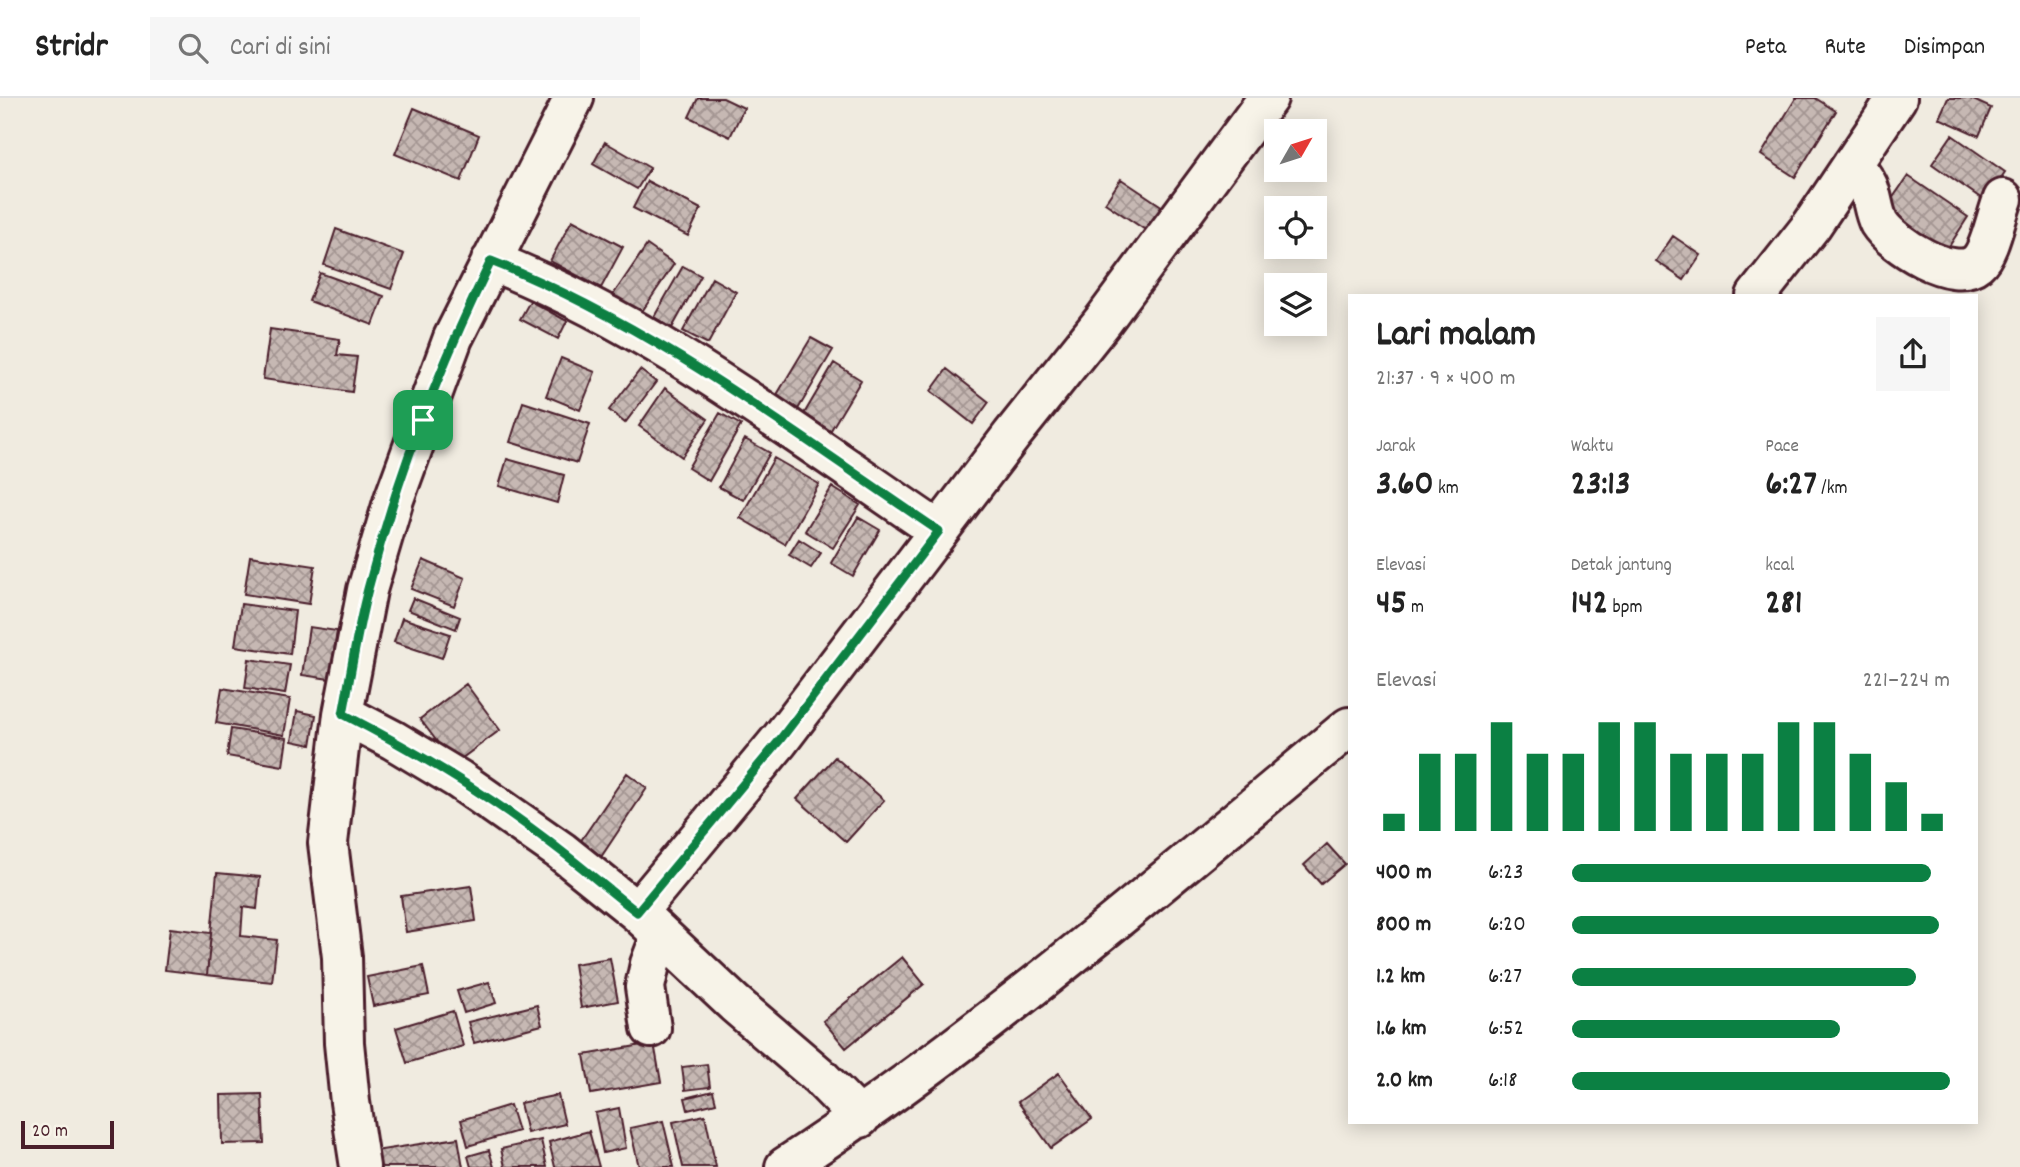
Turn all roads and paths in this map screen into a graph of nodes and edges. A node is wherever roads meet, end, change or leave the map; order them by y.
1 (574, 98) edge
2 (1268, 98) edge
3 (1896, 98) edge
4 (1852, 165) junction
5 (2003, 199) dead end
6 (491, 261) junction
7 (1758, 294) edge
8 (939, 531) junction
9 (343, 714) junction
10 (1348, 728) edge
11 (649, 923) junction
12 (651, 1028) dead end
13 (860, 1118) junction
14 (360, 1167) edge
15 (785, 1167) edge

1 - 6 street
2 - 8 street
3 - 4 street
4 - 5 street
4 - 7 street
6 - 8 street
6 - 9 street
8 - 11 street
9 - 11 street
9 - 14 street
10 - 13 street
11 - 12 street
11 - 13 street
13 - 15 street

